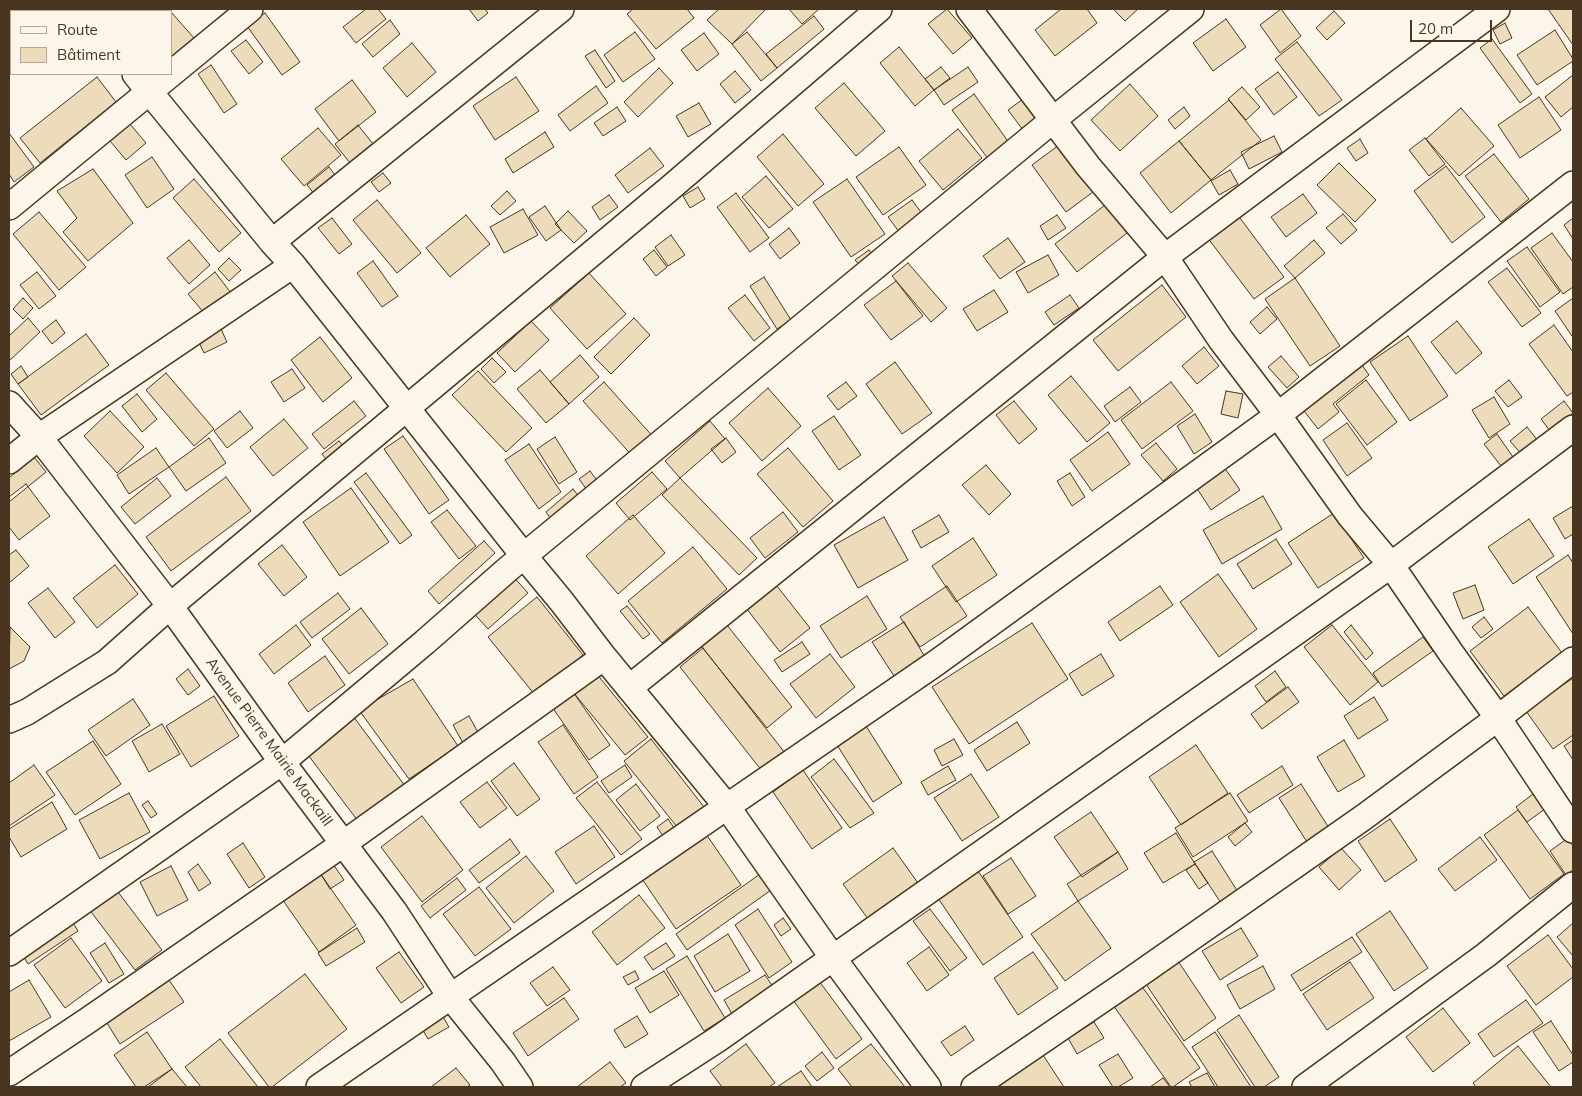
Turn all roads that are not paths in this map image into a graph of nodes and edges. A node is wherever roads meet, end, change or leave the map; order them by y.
1 (250, 9) edge
2 (560, 9) edge
3 (879, 9) edge
4 (969, 9) edge
5 (1191, 9) edge
6 (1497, 9) edge
7 (172, 62) edge
8 (154, 75) edge
9 (142, 83) edge
10 (1053, 120) junction
11 (1573, 184) edge
12 (9, 207) edge
13 (272, 242) junction
14 (1165, 257) junction
15 (293, 265) junction
16 (9, 404) edge
17 (406, 407) junction
18 (1278, 415) junction
19 (1573, 428) edge
20 (39, 437) junction
21 (9, 461) edge
22 (524, 556) junction
23 (1391, 565) junction
24 (170, 606) junction
25 (604, 657) junction
26 (1573, 660) edge
27 (629, 688) junction
28 (1498, 718) junction
29 (9, 720) edge
30 (282, 762) junction
31 (728, 808) junction
32 (1573, 830) edge
33 (343, 844) junction
34 (1573, 885) edge
35 (9, 953) edge
36 (834, 958) junction
37 (450, 996) junction
38 (9, 1073) edge
39 (318, 1087) edge
40 (520, 1087) edge
41 (644, 1087) edge
42 (928, 1087) edge
43 (974, 1087) edge
44 (1304, 1087) edge

1 - 7 street
2 - 13 street
3 - 17 street
4 - 10 street
5 - 10 street
6 - 14 street
8 - 9 street
9 - 12 street
9 - 13 street
10 - 14 street
10 - 22 street
11 - 18 street
13 - 15 street
14 - 18 street
14 - 27 street
15 - 17 street
15 - 20 street
16 - 20 street, Avenue Pierre Mairie Mackaill
17 - 22 street
17 - 24 street
18 - 23 street
18 - 31 street
19 - 23 street
20 - 21 street
20 - 24 street, Avenue Pierre Mairie Mackaill
22 - 25 street
22 - 30 street
23 - 28 street
23 - 36 street
24 - 29 street
24 - 30 street, Avenue Pierre Mairie Mackaill
25 - 27 street
25 - 33 street
26 - 28 street
27 - 31 street
28 - 32 street
28 - 43 street
30 - 33 street, Avenue Pierre Mairie Mackaill
30 - 35 street
31 - 36 street
31 - 37 street
33 - 37 street, Avenue Pierre Mairie Mackaill
33 - 38 street
34 - 44 street
36 - 41 street
36 - 42 street
37 - 39 street
37 - 40 street, Avenue Pierre Mairie Mackaill

